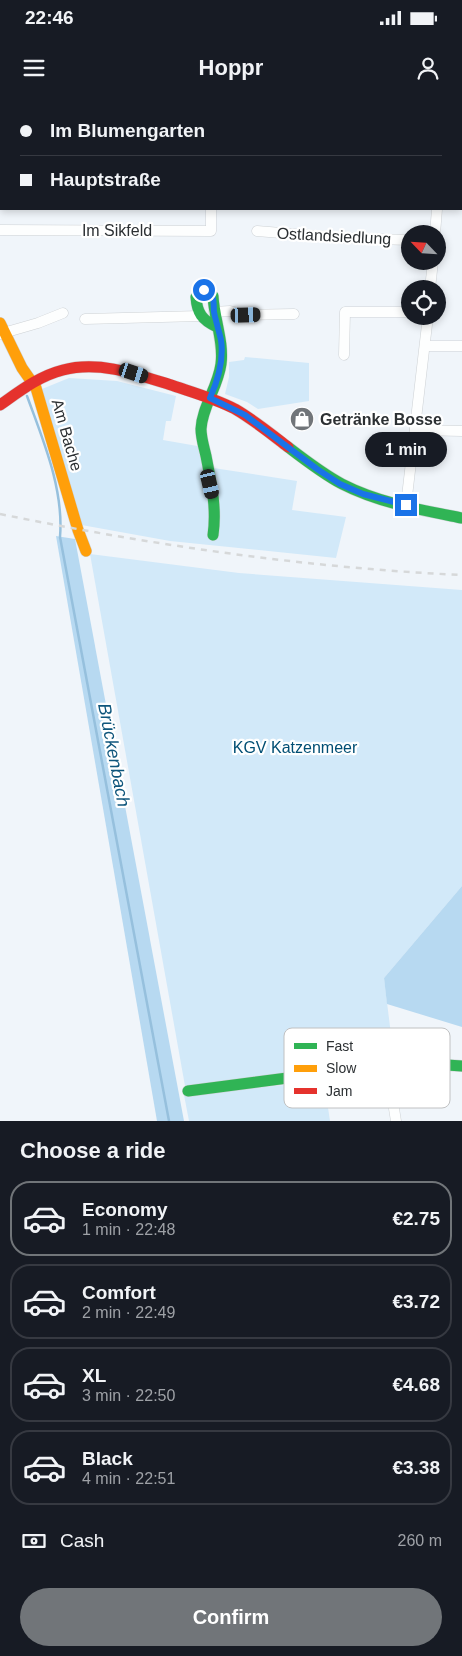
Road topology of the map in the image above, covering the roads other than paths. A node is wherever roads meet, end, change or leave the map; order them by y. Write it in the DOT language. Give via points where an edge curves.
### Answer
graph roads {
  1 [pos="211,210"];
  2 [pos="437,210"];
  3 [pos="436,225"];
  4 [pos="0,230"];
  5 [pos="257,231"];
  6 [pos="401,240"];
  7 [pos="214,312"];
  8 [pos="401,312"];
  9 [pos="63,313"];
  10 [pos="294,314"];
  11 [pos="200,316"];
  12 [pos="85,319"];
  13 [pos="427,325"];
  14 [pos="217,327"];
  15 [pos="2,330"];
  16 [pos="425,346"];
  17 [pos="462,346"];
  18 [pos="344,356"];
  19 [pos="32,382"];
  20 [pos="210,398"];
  21 [pos="0,404"];
  22 [pos="414,430"];
  23 [pos="462,431"];
  24 [pos="406,505"];
  25 [pos="462,518"];
  26 [pos="213,535"];
  27 [pos="86,551"];
  28 [pos="284,1078"];
  29 [pos="188,1091"];
  30 [pos="394,1108"];
  31 [pos="396,1121"];
  1 -- 4 [label="street, Im Sikfeld" via="211,231"];
  2 -- 3 [label="street"];
  5 -- 6 [label="street, Ostlandsiedlung"];
  7 -- 10 [label="street"];
  7 -- 11 [label="street" via="212,294 200,291 196,297"];
  7 -- 14 [label="street"];
  8 -- 18 [label="street" via="345,312"];
  9 -- 15 [label="street, Am Bache" via="38,323"];
  11 -- 12 [label="street"];
  11 -- 14 [label="street"];
  13 -- 16 [label="street"];
  14 -- 20 [label="street" via="221,363"];
  15 -- 19 [label="street, Am Bache"];
  16 -- 17 [label="street"];
  16 -- 22 [label="street"];
  19 -- 20 [label="street" via="62,369 98,366 134,373"];
  19 -- 21 [label="street"];
  19 -- 27 [label="street, Am Bache"];
  20 -- 24 [label="street" via="251,419 340,484 363,494"];
  20 -- 26 [label="street" via="200,431 214,501"];
  22 -- 23 [label="street"];
  22 -- 24 [label="street"];
  24 -- 25 [label="street"];
  28 -- 29 [label="street"];
  30 -- 31 [label="street"];
}
